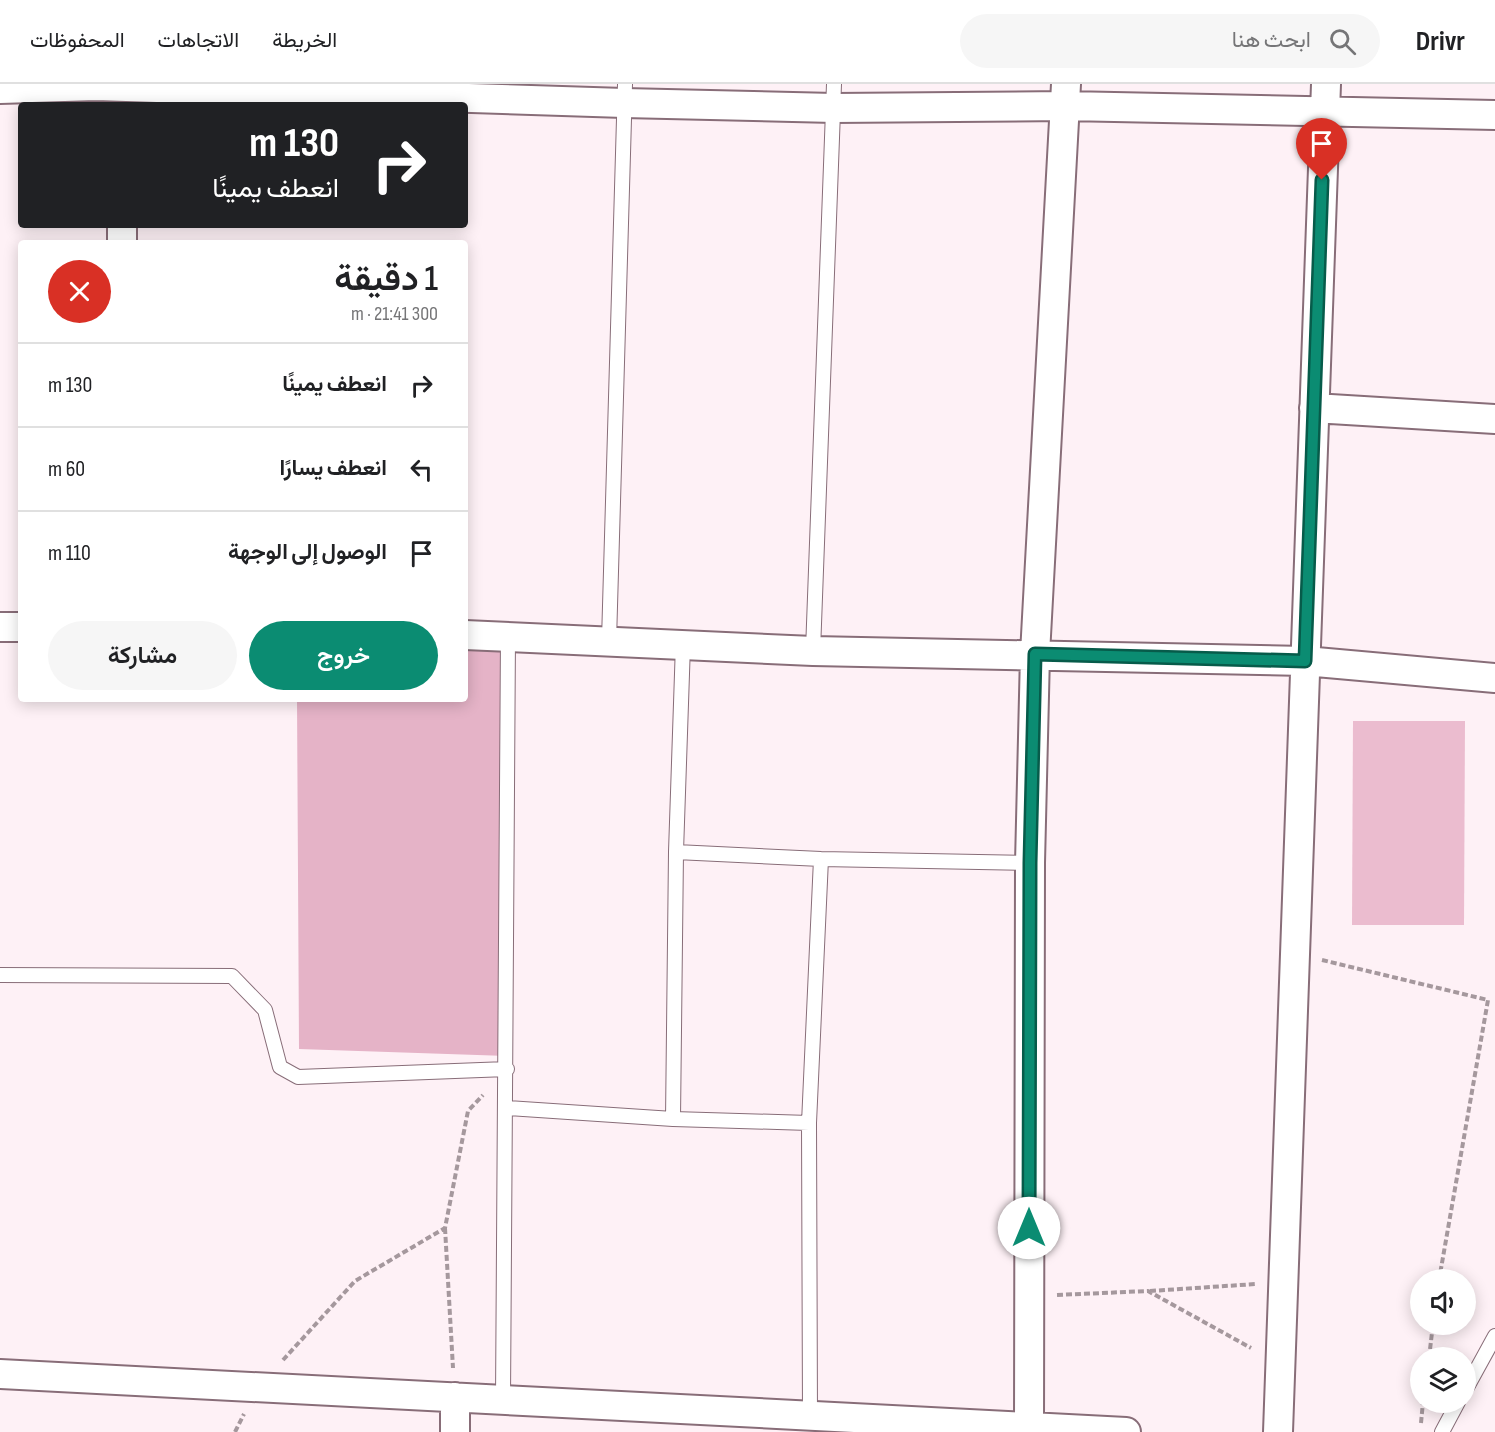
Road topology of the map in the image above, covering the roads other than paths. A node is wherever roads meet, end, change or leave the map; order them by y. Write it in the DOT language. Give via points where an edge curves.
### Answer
graph roads {
  1 [pos="314,88"];
  2 [pos="0,89"];
  3 [pos="98,92"];
  4 [pos="625,94"];
  5 [pos="1066,95"];
  6 [pos="834,96"];
  7 [pos="1325,98"];
  8 [pos="1495,115"];
  9 [pos="1314,408"];
  10 [pos="1495,419"];
  11 [pos="0,627"];
  12 [pos="18,627"];
  13 [pos="468,635"];
  14 [pos="508,636"];
  15 [pos="609,640"];
  16 [pos="684,644"];
  17 [pos="813,651"];
  18 [pos="1035,654"];
  19 [pos="1305,661"];
  20 [pos="1495,678"];
  21 [pos="676,852"];
  22 [pos="821,859"];
  23 [pos="1030,863"];
  24 [pos="0,975"];
  25 [pos="507,1069"];
  26 [pos="507,1108"];
  27 [pos="673,1119"];
  28 [pos="809,1123"];
  29 [pos="1495,1336"];
  30 [pos="1476,1371"];
  31 [pos="0,1374"];
  32 [pos="455,1397"];
  33 [pos="503,1400"];
  34 [pos="1452,1413"];
  35 [pos="810,1416"];
  36 [pos="908,1427"];
  37 [pos="1029,1427"];
  38 [pos="455,1432"];
  39 [pos="1125,1432"];
  40 [pos="1278,1432"];
  41 [pos="1442,1432"];
  1 -- 3 [label="street"];
  1 -- 4 [label="street"];
  2 -- 3 [label="street"];
  4 -- 6 [label="street"];
  4 -- 15 [label="lane"];
  5 -- 6 [label="street"];
  5 -- 7 [label="street"];
  5 -- 18 [label="street"];
  6 -- 17 [label="lane"];
  7 -- 8 [label="street"];
  7 -- 9 [label="street"];
  9 -- 10 [label="street"];
  9 -- 19 [label="street"];
  11 -- 12 [label="street"];
  13 -- 14 [label="street"];
  14 -- 15 [label="street"];
  14 -- 25 [label="lane"];
  15 -- 16 [label="street"];
  16 -- 17 [label="street"];
  16 -- 21 [label="lane"];
  17 -- 18 [label="street"];
  18 -- 19 [label="street"];
  18 -- 23 [label="street"];
  19 -- 20 [label="street"];
  19 -- 40 [label="street"];
  21 -- 22 [label="lane"];
  21 -- 27 [label="lane"];
  22 -- 23 [label="lane"];
  22 -- 28 [label="lane"];
  23 -- 37 [label="street"];
  24 -- 25 [label="lane" via="232,976 265,1010 280,1067 298,1077"];
  25 -- 26 [label="lane"];
  26 -- 27 [label="lane"];
  26 -- 33 [label="lane"];
  27 -- 28 [label="lane"];
  28 -- 35 [label="lane"];
  29 -- 30 [label="lane"];
  31 -- 32 [label="street"];
  32 -- 33 [label="street"];
  32 -- 38 [label="street"];
  33 -- 35 [label="street"];
  34 -- 41 [label="lane"];
  35 -- 36 [label="street"];
  36 -- 37 [label="street"];
  37 -- 39 [label="street"];
}
